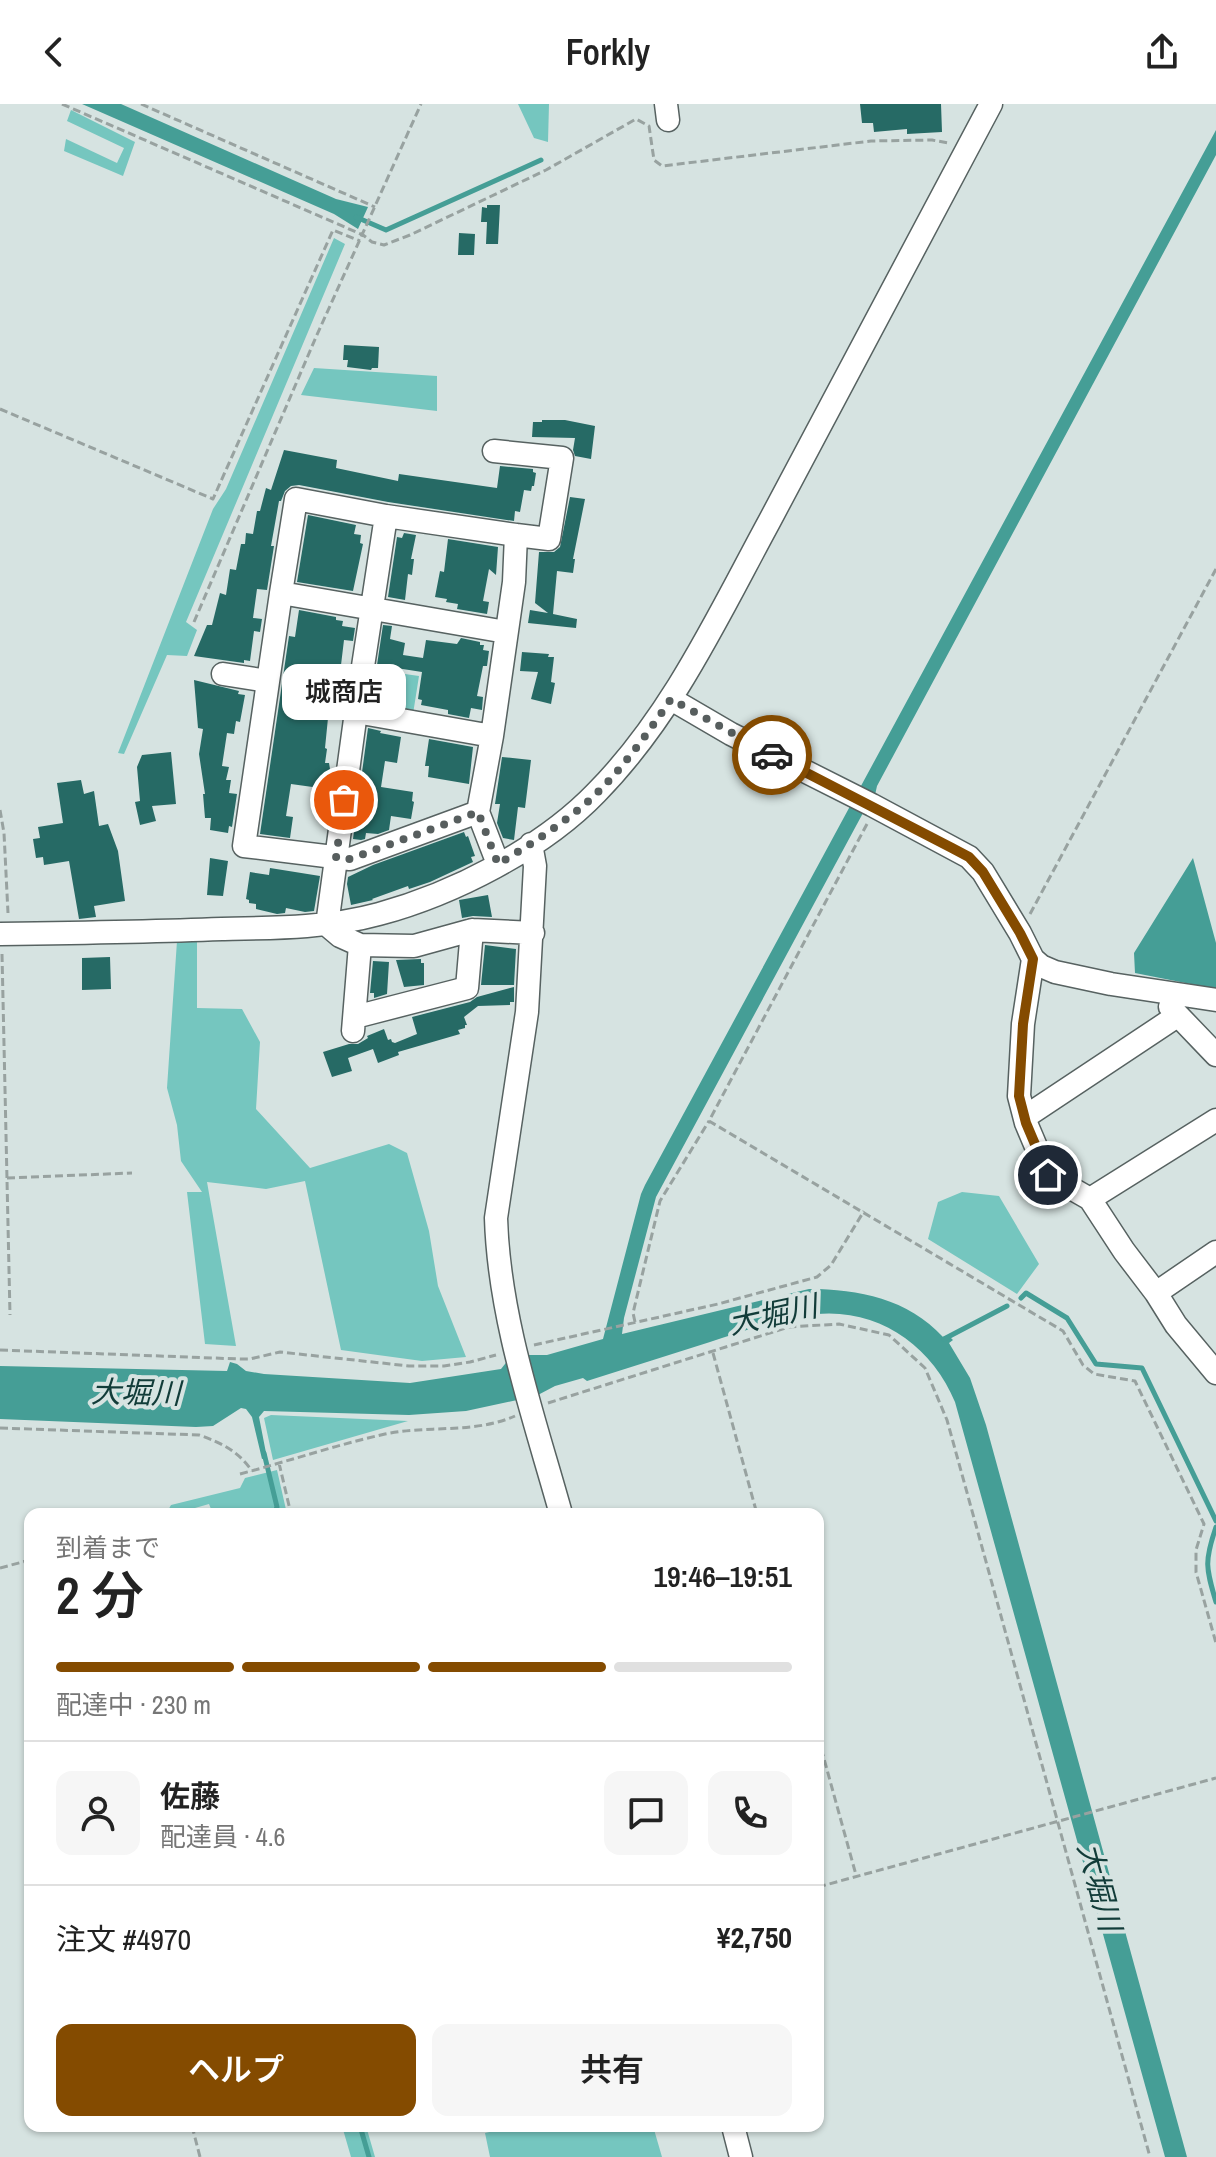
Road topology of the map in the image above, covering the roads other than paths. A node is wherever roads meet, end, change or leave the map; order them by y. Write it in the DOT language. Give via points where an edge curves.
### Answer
graph roads {
  1 [pos="991,104"];
  2 [pos="494,451"];
  3 [pos="386,516"];
  4 [pos="516,535"];
  5 [pos="281,593"];
  6 [pos="372,608"];
  7 [pos="506,632"];
  8 [pos="223,674"];
  9 [pos="268,681"];
  10 [pos="671,699"];
  11 [pos="356,712"];
  12 [pos="492,736"];
  13 [pos="478,812"];
  14 [pos="531,844"];
  15 [pos="336,858"];
  16 [pos="498,864"];
  17 [pos="327,925"];
  18 [pos="472,930"];
  19 [pos="533,933"];
  20 [pos="3,934"];
  21 [pos="360,945"];
  22 [pos="1033,959"];
  23 [pos="1158,991"];
  24 [pos="1216,1000"];
  25 [pos="1177,1016"];
  26 [pos="1216,1055"];
  27 [pos="1025,1117"];
  28 [pos="1216,1120"];
  29 [pos="1090,1199"];
  30 [pos="1216,1252"];
  31 [pos="1156,1293"];
  32 [pos="1216,1373"];
  33 [pos="559,1508"];
  34 [pos="735,2132"];
  35 [pos="741,2157"];
  1 -- 10 [label="street"];
  2 -- 4 [label="street" via="562,458 549,539"];
  3 -- 4 [label="street"];
  3 -- 5 [label="street" via="296,499"];
  3 -- 6 [label="street"];
  4 -- 7 [label="street"];
  5 -- 6 [label="street"];
  5 -- 9 [label="street"];
  6 -- 7 [label="street"];
  6 -- 11 [label="street"];
  7 -- 12 [label="street"];
  8 -- 9 [label="street"];
  9 -- 15 [label="street" via="244,846"];
  10 -- 14 [label="street" via="594,795"];
  10 -- 22 [label="street" via="969,857"];
  11 -- 12 [label="street"];
  11 -- 15 [label="street"];
  12 -- 13 [label="street"];
  13 -- 15 [label="street" via="350,859"];
  13 -- 16 [label="street"];
  14 -- 16 [label="street"];
  14 -- 19 [label="street"];
  15 -- 17 [label="street"];
  16 -- 17 [label="street" via="431,898"];
  17 -- 20 [label="street"];
  17 -- 21 [label="street"];
  18 -- 19 [label="street"];
  18 -- 21 [label="street" via="414,946"];
  18 -- 21 [label="street" via="467,988 354,1024"];
  19 -- 33 [label="street" via="527,1012 496,1218 497,1248 516,1352"];
  22 -- 23 [label="street" via="1055,972"];
  22 -- 27 [label="street" via="1019,1096"];
  23 -- 24 [label="street"];
  23 -- 25 [label="street"];
  25 -- 26 [label="street"];
  25 -- 27 [label="street"];
  27 -- 29 [label="street" via="1048,1175"];
  28 -- 29 [label="street"];
  29 -- 31 [label="street"];
  30 -- 31 [label="street"];
  31 -- 32 [label="street"];
  34 -- 35 [label="street"];
}
